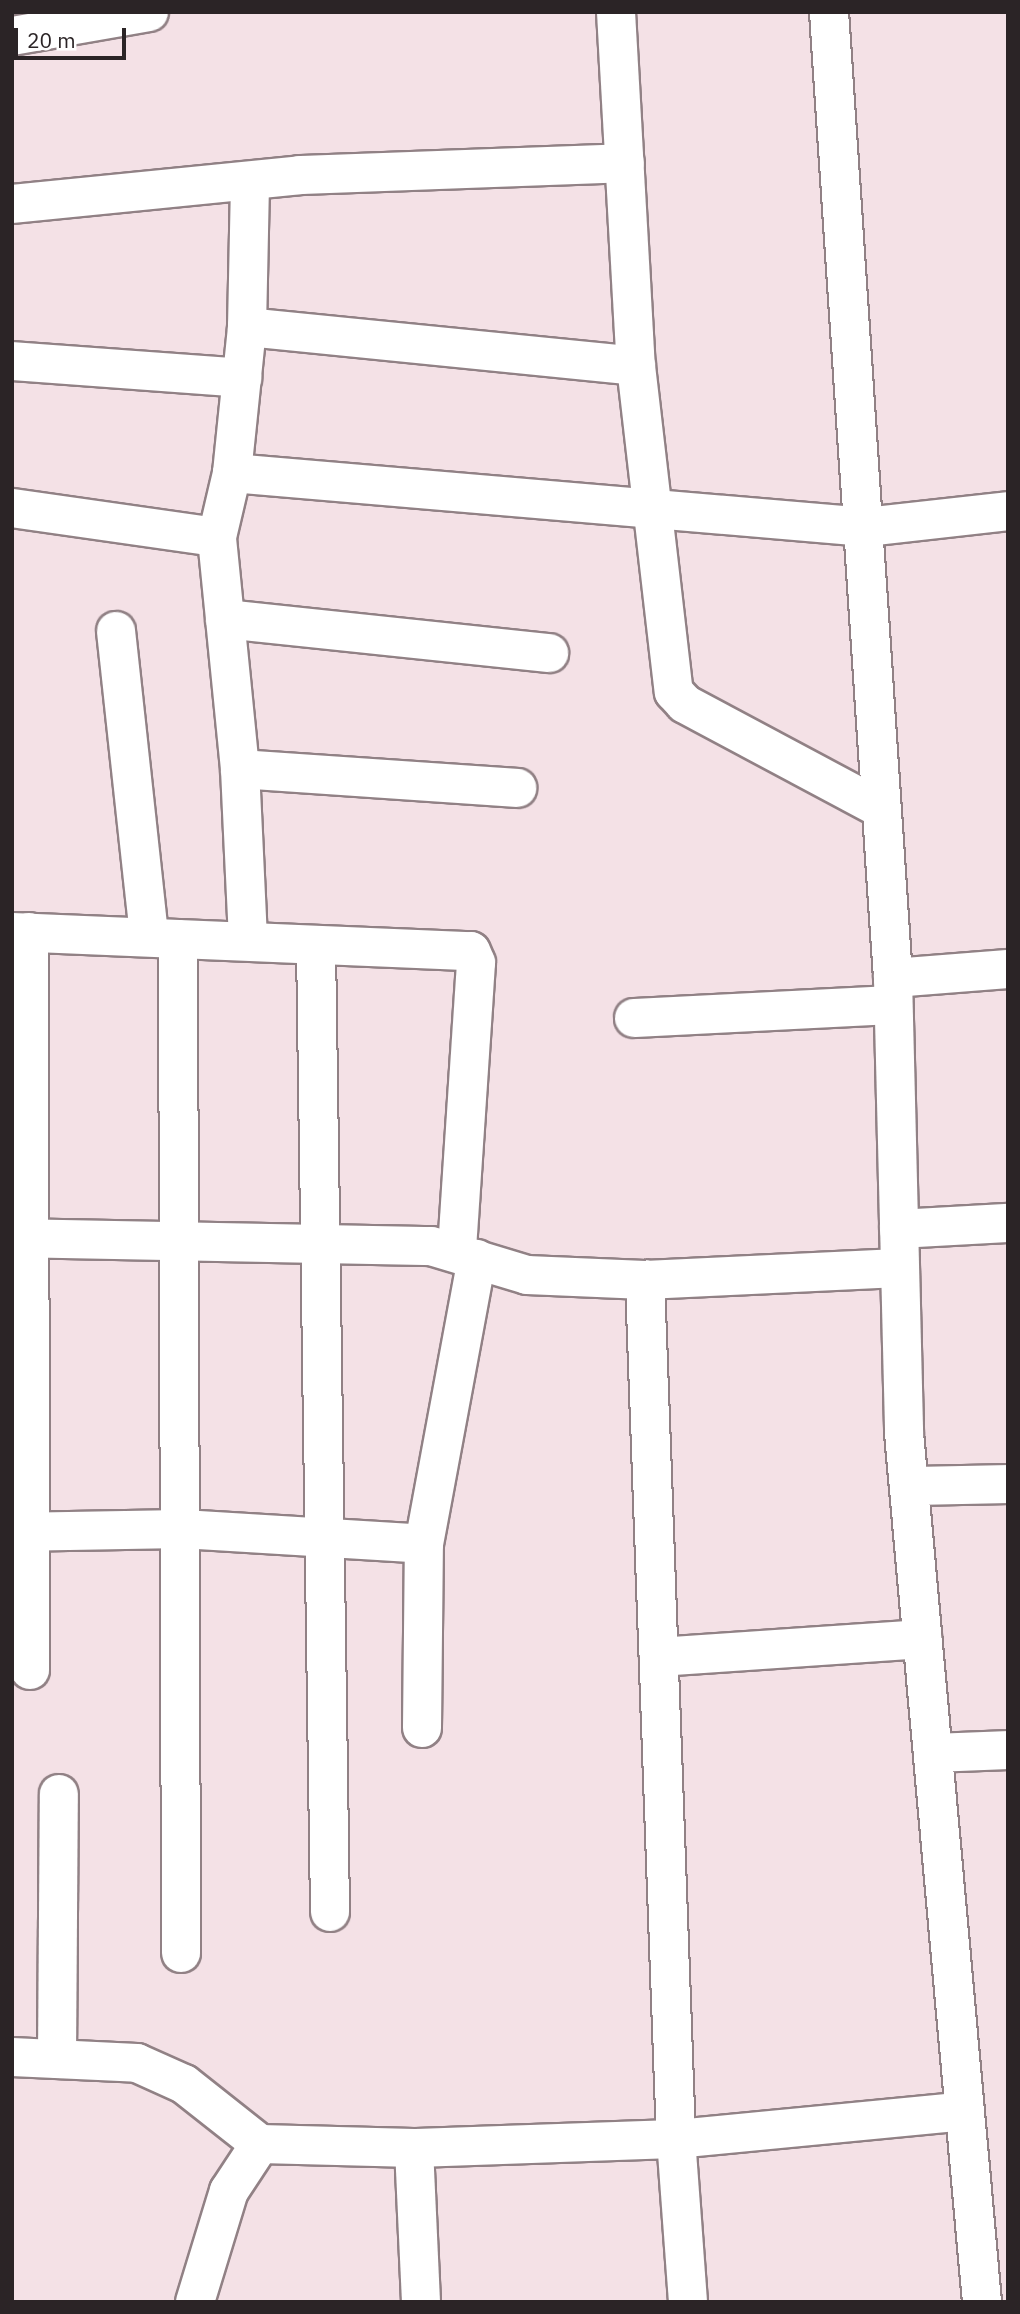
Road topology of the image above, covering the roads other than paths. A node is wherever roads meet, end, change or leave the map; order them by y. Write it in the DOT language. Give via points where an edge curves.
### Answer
graph roads {
  1 [pos="149,12"];
  2 [pos="616,12"];
  3 [pos="829,12"];
  4 [pos="12,36"];
  5 [pos="625,163"];
  6 [pos="250,182"];
  7 [pos="12,204"];
  8 [pos="247,327"];
  9 [pos="12,361"];
  10 [pos="636,366"];
  11 [pos="242,378"];
  12 [pos="232,473"];
  13 [pos="12,508"];
  14 [pos="654,509"];
  15 [pos="1008,511"];
  16 [pos="866,527"];
  17 [pos="217,537"];
  18 [pos="225,619"];
  19 [pos="116,631"];
  20 [pos="549,653"];
  21 [pos="240,769"];
  22 [pos="517,788"];
  23 [pos="880,808"];
  24 [pos="21,932"];
  25 [pos="163,937"];
  26 [pos="248,939"];
  27 [pos="316,945"];
  28 [pos="1008,969"];
  29 [pos="893,991"];
  30 [pos="634,1018"];
  31 [pos="1008,1223"];
  32 [pos="899,1229"];
  33 [pos="22,1238"];
  34 [pos="178,1241"];
  35 [pos="319,1248"];
  36 [pos="467,1254"];
  37 [pos="899,1268"];
  38 [pos="645,1280"];
  39 [pos="1008,1484"];
  40 [pos="909,1486"];
  41 [pos="182,1530"];
  42 [pos="21,1532"];
  43 [pos="320,1538"];
  44 [pos="424,1544"];
  45 [pos="922,1639"];
  46 [pos="659,1657"];
  47 [pos="30,1670"];
  48 [pos="422,1728"];
  49 [pos="1008,1750"];
  50 [pos="933,1753"];
  51 [pos="59,1794"];
  52 [pos="330,1912"];
  53 [pos="181,1953"];
  54 [pos="12,2057"];
  55 [pos="57,2059"];
  56 [pos="965,2111"];
  57 [pos="676,2139"];
  58 [pos="260,2144"];
  59 [pos="414,2148"];
  60 [pos="195,2302"];
  61 [pos="421,2302"];
  62 [pos="688,2302"];
  63 [pos="982,2302"];
  1 -- 4 [label="street"];
  2 -- 5 [label="street"];
  3 -- 16 [label="street"];
  5 -- 6 [label="street"];
  5 -- 10 [label="street"];
  6 -- 7 [label="street"];
  6 -- 8 [label="street"];
  8 -- 10 [label="street"];
  8 -- 11 [label="street"];
  9 -- 11 [label="street"];
  10 -- 14 [label="street"];
  11 -- 12 [label="street"];
  12 -- 14 [label="street"];
  12 -- 17 [label="street"];
  13 -- 17 [label="street"];
  14 -- 16 [label="street"];
  14 -- 23 [label="street" via="674,691 685,704"];
  15 -- 16 [label="street"];
  16 -- 23 [label="street"];
  17 -- 18 [label="street"];
  18 -- 20 [label="street"];
  18 -- 21 [label="street"];
  19 -- 25 [label="street"];
  21 -- 22 [label="street"];
  21 -- 26 [label="street"];
  23 -- 29 [label="street"];
  24 -- 25 [label="street"];
  24 -- 33 [label="street"];
  25 -- 26 [label="street"];
  25 -- 34 [label="street"];
  26 -- 27 [label="street"];
  27 -- 35 [label="street"];
  27 -- 36 [label="street" via="471,951 476,963"];
  28 -- 29 [label="street"];
  29 -- 30 [label="street"];
  29 -- 32 [label="street"];
  31 -- 32 [label="street"];
  32 -- 37 [label="street"];
  33 -- 34 [label="street"];
  33 -- 42 [label="street"];
  34 -- 35 [label="street"];
  34 -- 41 [label="street"];
  35 -- 36 [label="street"];
  35 -- 43 [label="street"];
  36 -- 38 [label="street" via="527,1275"];
  36 -- 44 [label="street"];
  37 -- 38 [label="street"];
  37 -- 40 [label="street"];
  38 -- 46 [label="street"];
  39 -- 40 [label="street"];
  40 -- 45 [label="street"];
  41 -- 42 [label="street"];
  41 -- 43 [label="street"];
  41 -- 53 [label="street"];
  42 -- 47 [label="street"];
  43 -- 44 [label="street"];
  43 -- 52 [label="street"];
  44 -- 48 [label="street"];
  45 -- 46 [label="street"];
  45 -- 50 [label="street"];
  46 -- 57 [label="street"];
  49 -- 50 [label="street"];
  50 -- 56 [label="street"];
  51 -- 55 [label="street"];
  54 -- 55 [label="street"];
  55 -- 58 [label="street" via="137,2063 184,2084"];
  56 -- 57 [label="street"];
  56 -- 63 [label="street"];
  57 -- 59 [label="street"];
  57 -- 62 [label="street"];
  58 -- 59 [label="street"];
  58 -- 60 [label="street" via="229,2191"];
  59 -- 61 [label="street"];
}
